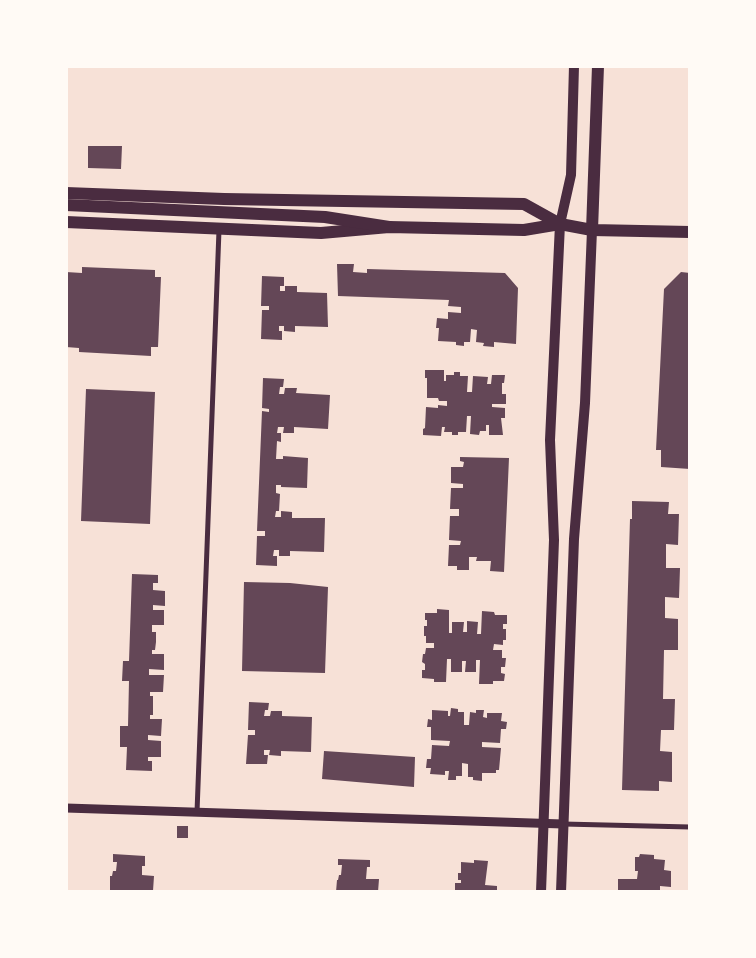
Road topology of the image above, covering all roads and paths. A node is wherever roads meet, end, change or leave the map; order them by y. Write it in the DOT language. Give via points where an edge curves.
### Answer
graph roads {
  1 [pos="574,66"];
  2 [pos="598,66"];
  3 [pos="66,193"];
  4 [pos="66,205"];
  5 [pos="66,222"];
  6 [pos="560,224"];
  7 [pos="389,226"];
  8 [pos="219,229"];
  9 [pos="592,230"];
  10 [pos="690,232"];
  11 [pos="66,808"];
  12 [pos="197,812"];
  13 [pos="544,822"];
  14 [pos="564,824"];
  15 [pos="690,827"];
  16 [pos="541,892"];
  17 [pos="561,892"];
  1 -- 6 [label="main road" via="571,175"];
  2 -- 9 [label="main road"];
  3 -- 6 [label="main road" via="524,204"];
  4 -- 7 [label="main road" via="325,217"];
  5 -- 8 [label="main road"];
  6 -- 7 [label="main road" via="524,230"];
  6 -- 9 [label="main road"];
  6 -- 13 [label="main road" via="550,440 554,540"];
  7 -- 8 [label="main road" via="320,234"];
  8 -- 12 [label="street"];
  9 -- 10 [label="main road"];
  9 -- 14 [label="main road" via="585,403 574,539"];
  11 -- 12 [label="street"];
  12 -- 13 [label="street"];
  13 -- 14 [label="street"];
  13 -- 16 [label="main road"];
  14 -- 15 [label="street"];
  14 -- 17 [label="main road"];
}
